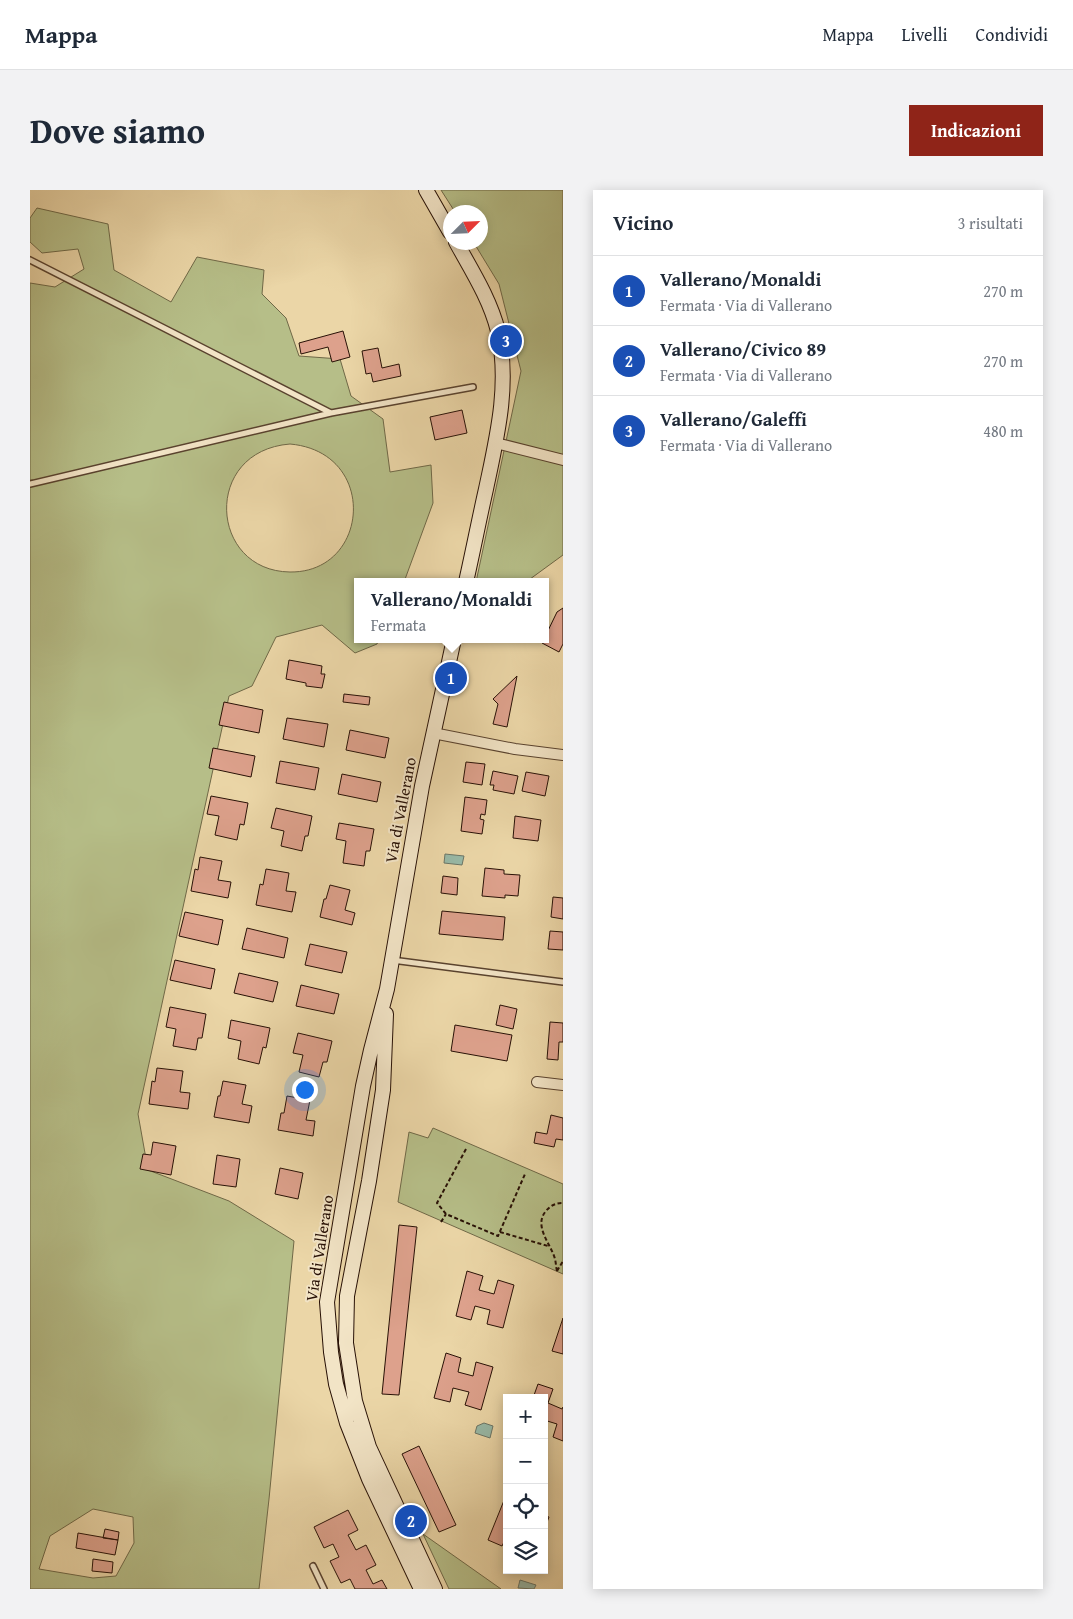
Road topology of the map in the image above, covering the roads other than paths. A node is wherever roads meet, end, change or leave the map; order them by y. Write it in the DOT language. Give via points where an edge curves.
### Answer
graph roads {
  1 [pos="426,190"];
  2 [pos="443,220"];
  3 [pos="460,250"];
  4 [pos="30,260"];
  5 [pos="473,387"];
  6 [pos="331,413"];
  7 [pos="496,442"];
  8 [pos="563,460"];
  9 [pos="30,484"];
  10 [pos="467,578"];
  11 [pos="453,643"];
  12 [pos="433,733"];
  13 [pos="563,755"];
  14 [pos="392,960"];
  15 [pos="563,982"];
  16 [pos="387,989"];
  17 [pos="537,1082"];
  18 [pos="563,1085"];
  19 [pos="313,1566"];
  20 [pos="324,1589"];
  21 [pos="421,1589"];
  22 [pos="435,1589"];
  1 -- 2 [label="street"];
  3 -- 7 [label="street" via="486,296 498,332 503,380"];
  4 -- 6 [label="lane"];
  5 -- 6 [label="lane"];
  6 -- 9 [label="lane"];
  7 -- 8 [label="street"];
  7 -- 10 [label="street"];
  11 -- 12 [label="street, Via di Vallerano"];
  12 -- 13 [label="street"];
  12 -- 14 [label="street, Via di Vallerano"];
  14 -- 15 [label="lane"];
  14 -- 16 [label="street, Via di Vallerano"];
  16 -- 21 [label="street, Via di Vallerano" via="363,1086 330,1280 328,1319 336,1384 350,1433 368,1479"];
  16 -- 22 [label="street, Via di Vallerano" via="383,1090 348,1288 346,1343 351,1382 365,1436"];
  17 -- 18 [label="street"];
  19 -- 20 [label="lane"];
}
